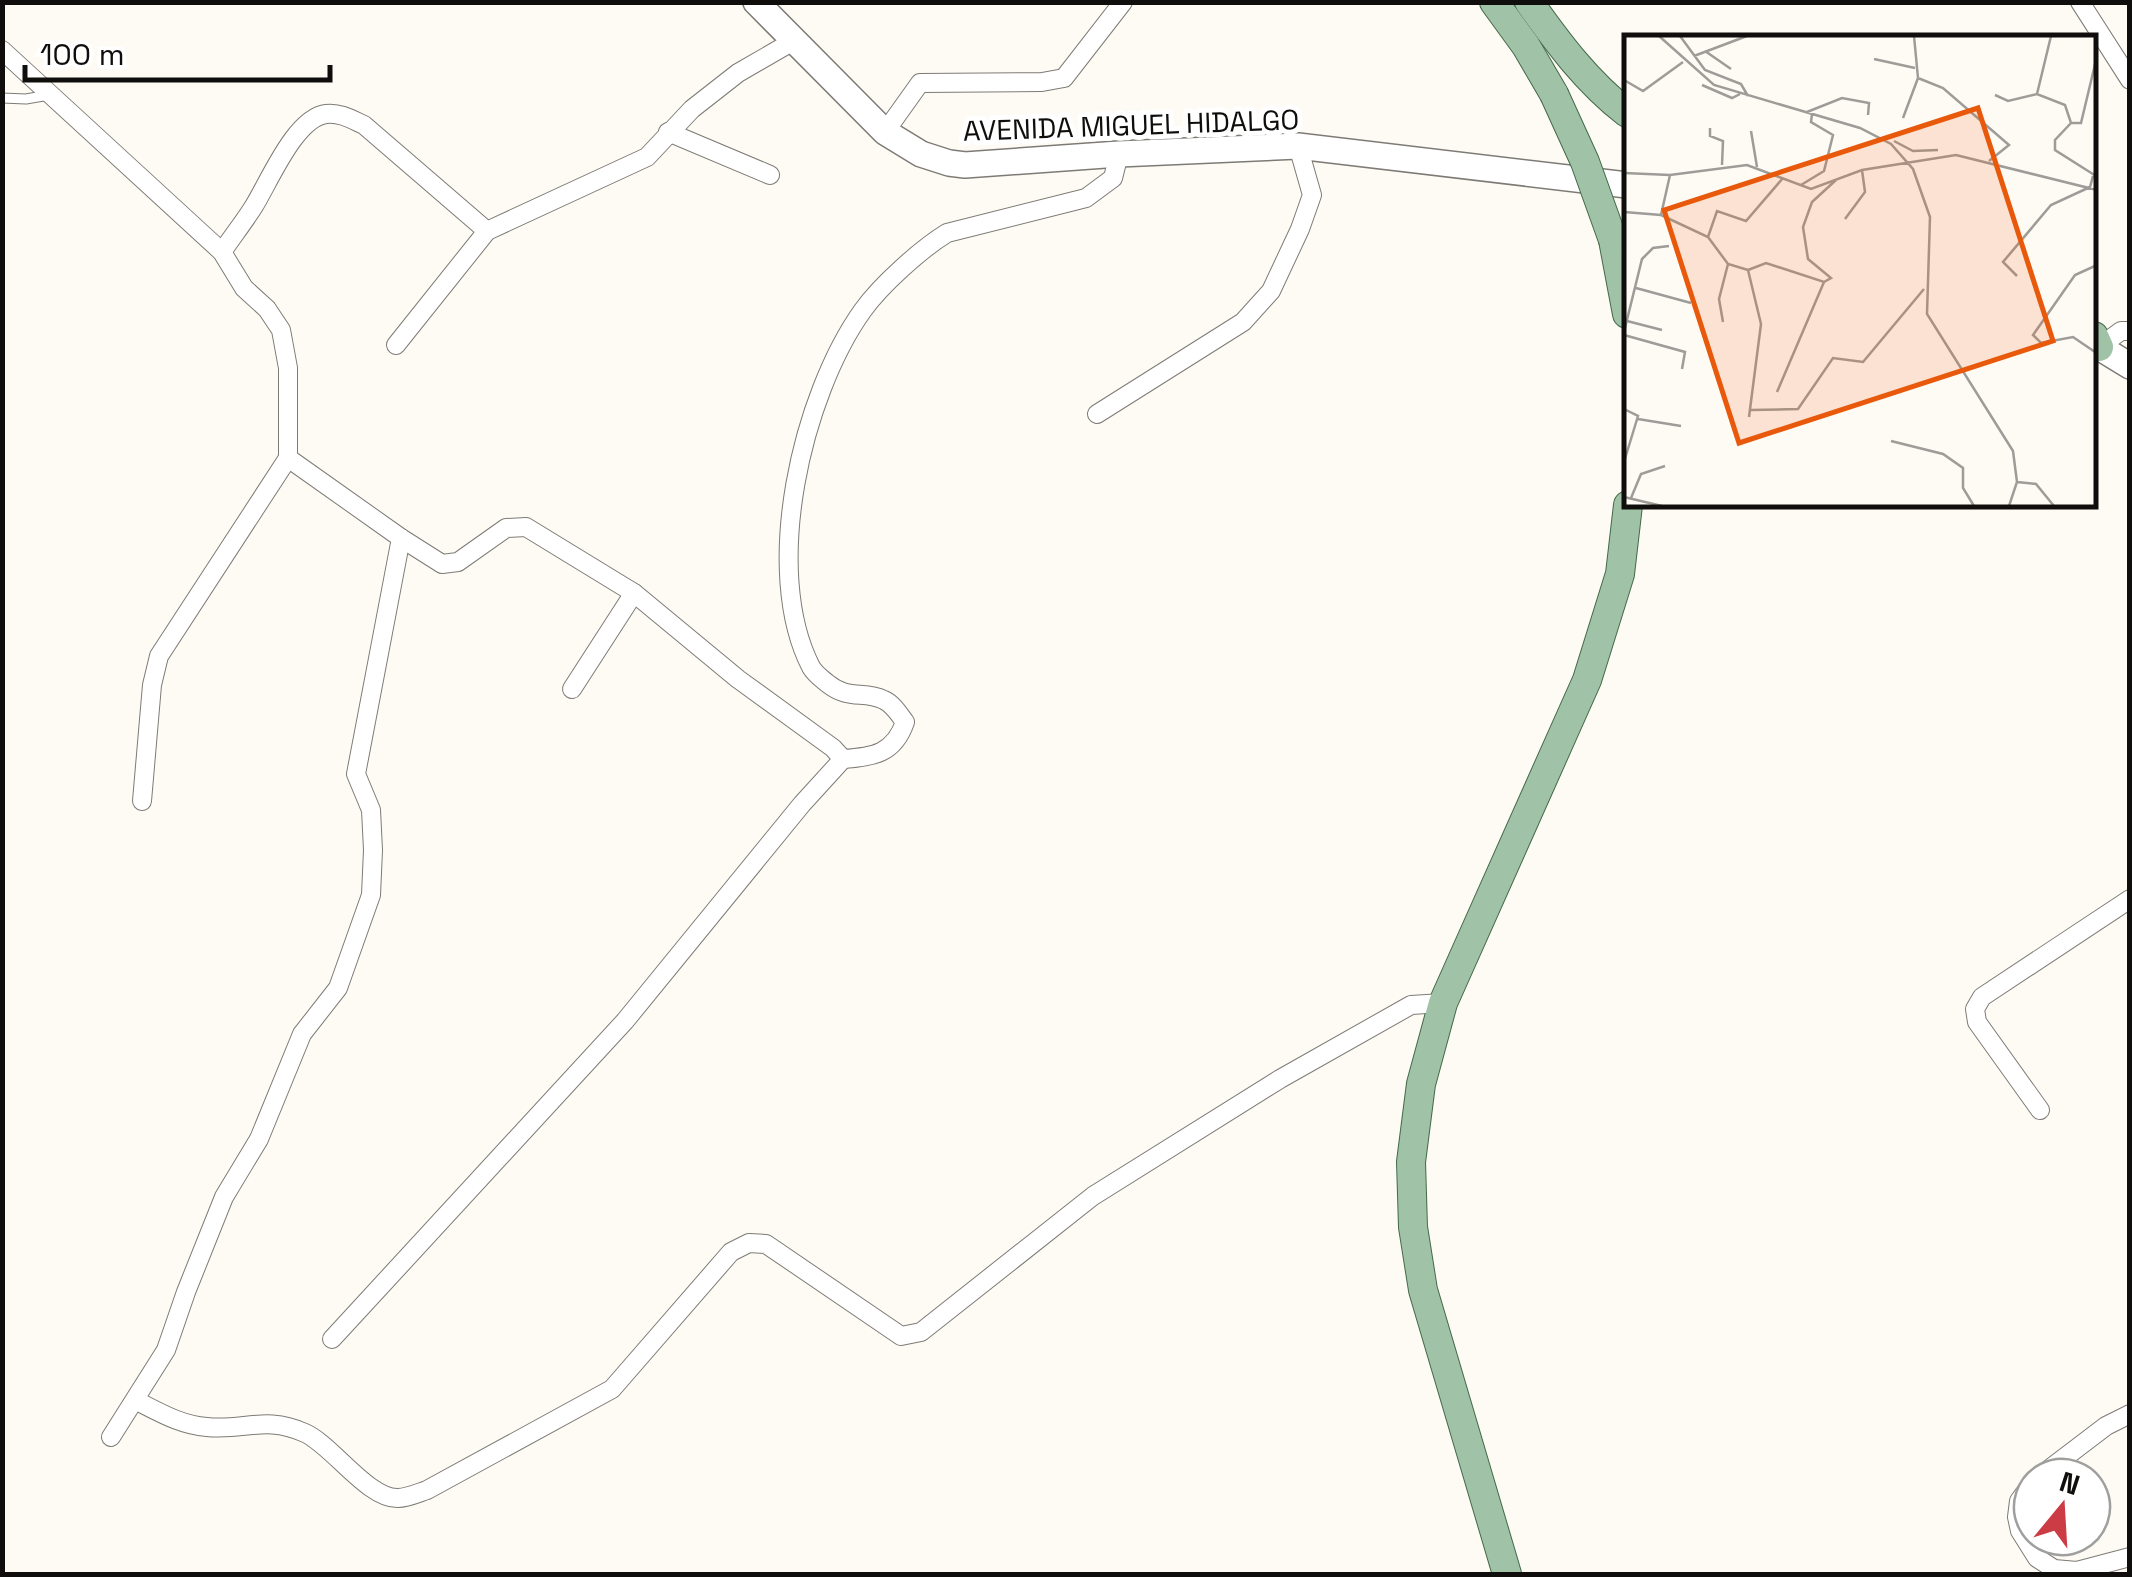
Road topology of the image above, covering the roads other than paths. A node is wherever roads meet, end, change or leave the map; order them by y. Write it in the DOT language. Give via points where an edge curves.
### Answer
graph roads {
  1 [pos="756,2"];
  2 [pos="1123,2"];
  3 [pos="1494,2"];
  4 [pos="1529,2"];
  5 [pos="2080,2"];
  6 [pos="795,40"];
  7 [pos="2,50"];
  8 [pos="2130,80"];
  9 [pos="49,94"];
  10 [pos="2,98"];
  11 [pos="1624,110"];
  12 [pos="668,132"];
  13 [pos="885,132"];
  14 [pos="1298,146"];
  15 [pos="1120,154"];
  16 [pos="770,174"];
  17 [pos="1624,185"];
  18 [pos="487,231"];
  19 [pos="222,252"];
  20 [pos="1624,298"];
  21 [pos="2130,331"];
  22 [pos="2097,342"];
  23 [pos="2097,343"];
  24 [pos="396,345"];
  25 [pos="2130,366"];
  26 [pos="1097,414"];
  27 [pos="288,458"];
  28 [pos="1628,508"];
  29 [pos="400,538"];
  30 [pos="634,593"];
  31 [pos="572,689"];
  32 [pos="843,759"];
  33 [pos="142,801"];
  34 [pos="2130,898"];
  35 [pos="1443,1003"];
  36 [pos="2040,1110"];
  37 [pos="332,1339"];
  38 [pos="136,1400"];
  39 [pos="2130,1414"];
  40 [pos="111,1437"];
  41 [pos="2065,1457"];
  42 [pos="2036,1557"];
  43 [pos="2130,1557"];
  44 [pos="1506,1574"];
  1 -- 6 [label="main road, AVENIDA MIGUEL HIDALGO"];
  2 -- 13 [label="street" via="1064,78 920,83"];
  3 -- 20 [label="main road, bridge" via="1554,94 1585,162 1613,240"];
  4 -- 11 [label="main road" via="1561,48"];
  5 -- 8 [label="street"];
  6 -- 12 [label="street" via="738,74"];
  6 -- 13 [label="main road, AVENIDA MIGUEL HIDALGO"];
  7 -- 9 [label="street"];
  9 -- 10 [label="lane"];
  9 -- 19 [label="street"];
  12 -- 16 [label="street"];
  12 -- 18 [label="street" via="647,158"];
  13 -- 15 [label="main road, AVENIDA MIGUEL HIDALGO" via="921,154 965,165"];
  14 -- 15 [label="main road, AVENIDA MIGUEL HIDALGO"];
  14 -- 17 [label="main road, AVENIDA MIGUEL HIDALGO"];
  14 -- 26 [label="street" via="1312,195 1271,291 1242,322"];
  15 -- 32 [label="street" via="1113,178 1086,198 947,233 929,244 864,308 836,354 808,428 792,500 790,584 798,633 816,675 843,694 888,700 905,722 891,747"];
  18 -- 19 [label="street" via="364,126 328,113 289,146"];
  18 -- 24 [label="street"];
  19 -- 27 [label="street" via="281,330"];
  21 -- 22 [label="street"];
  23 -- 25 [label="main road"];
  27 -- 29 [label="street"];
  27 -- 33 [label="street" via="159,656"];
  28 -- 35 [label="main road" via="1620,574 1587,680"];
  29 -- 30 [label="street" via="442,564 458,562 506,528 526,527"];
  29 -- 38 [label="street" via="356,774 371,810 371,895 338,988 302,1034 259,1138 224,1197 166,1350"];
  30 -- 31 [label="street"];
  30 -- 32 [label="street"];
  32 -- 37 [label="street" via="625,1021"];
  34 -- 36 [label="street" via="1975,1009 1977,1022"];
  35 -- 38 [label="street" via="1411,1005 1093,1196 921,1332 901,1336 766,1244 730,1252 612,1389 428,1490 395,1498 371,1488 310,1435 284,1424 186,1425"];
  35 -- 44 [label="main road" via="1411,1162 1413,1227 1422,1290"];
  38 -- 40 [label="street"];
  39 -- 41 [label="street"];
  42 -- 43 [label="street" via="2054,1569 2077,1571"];
}
